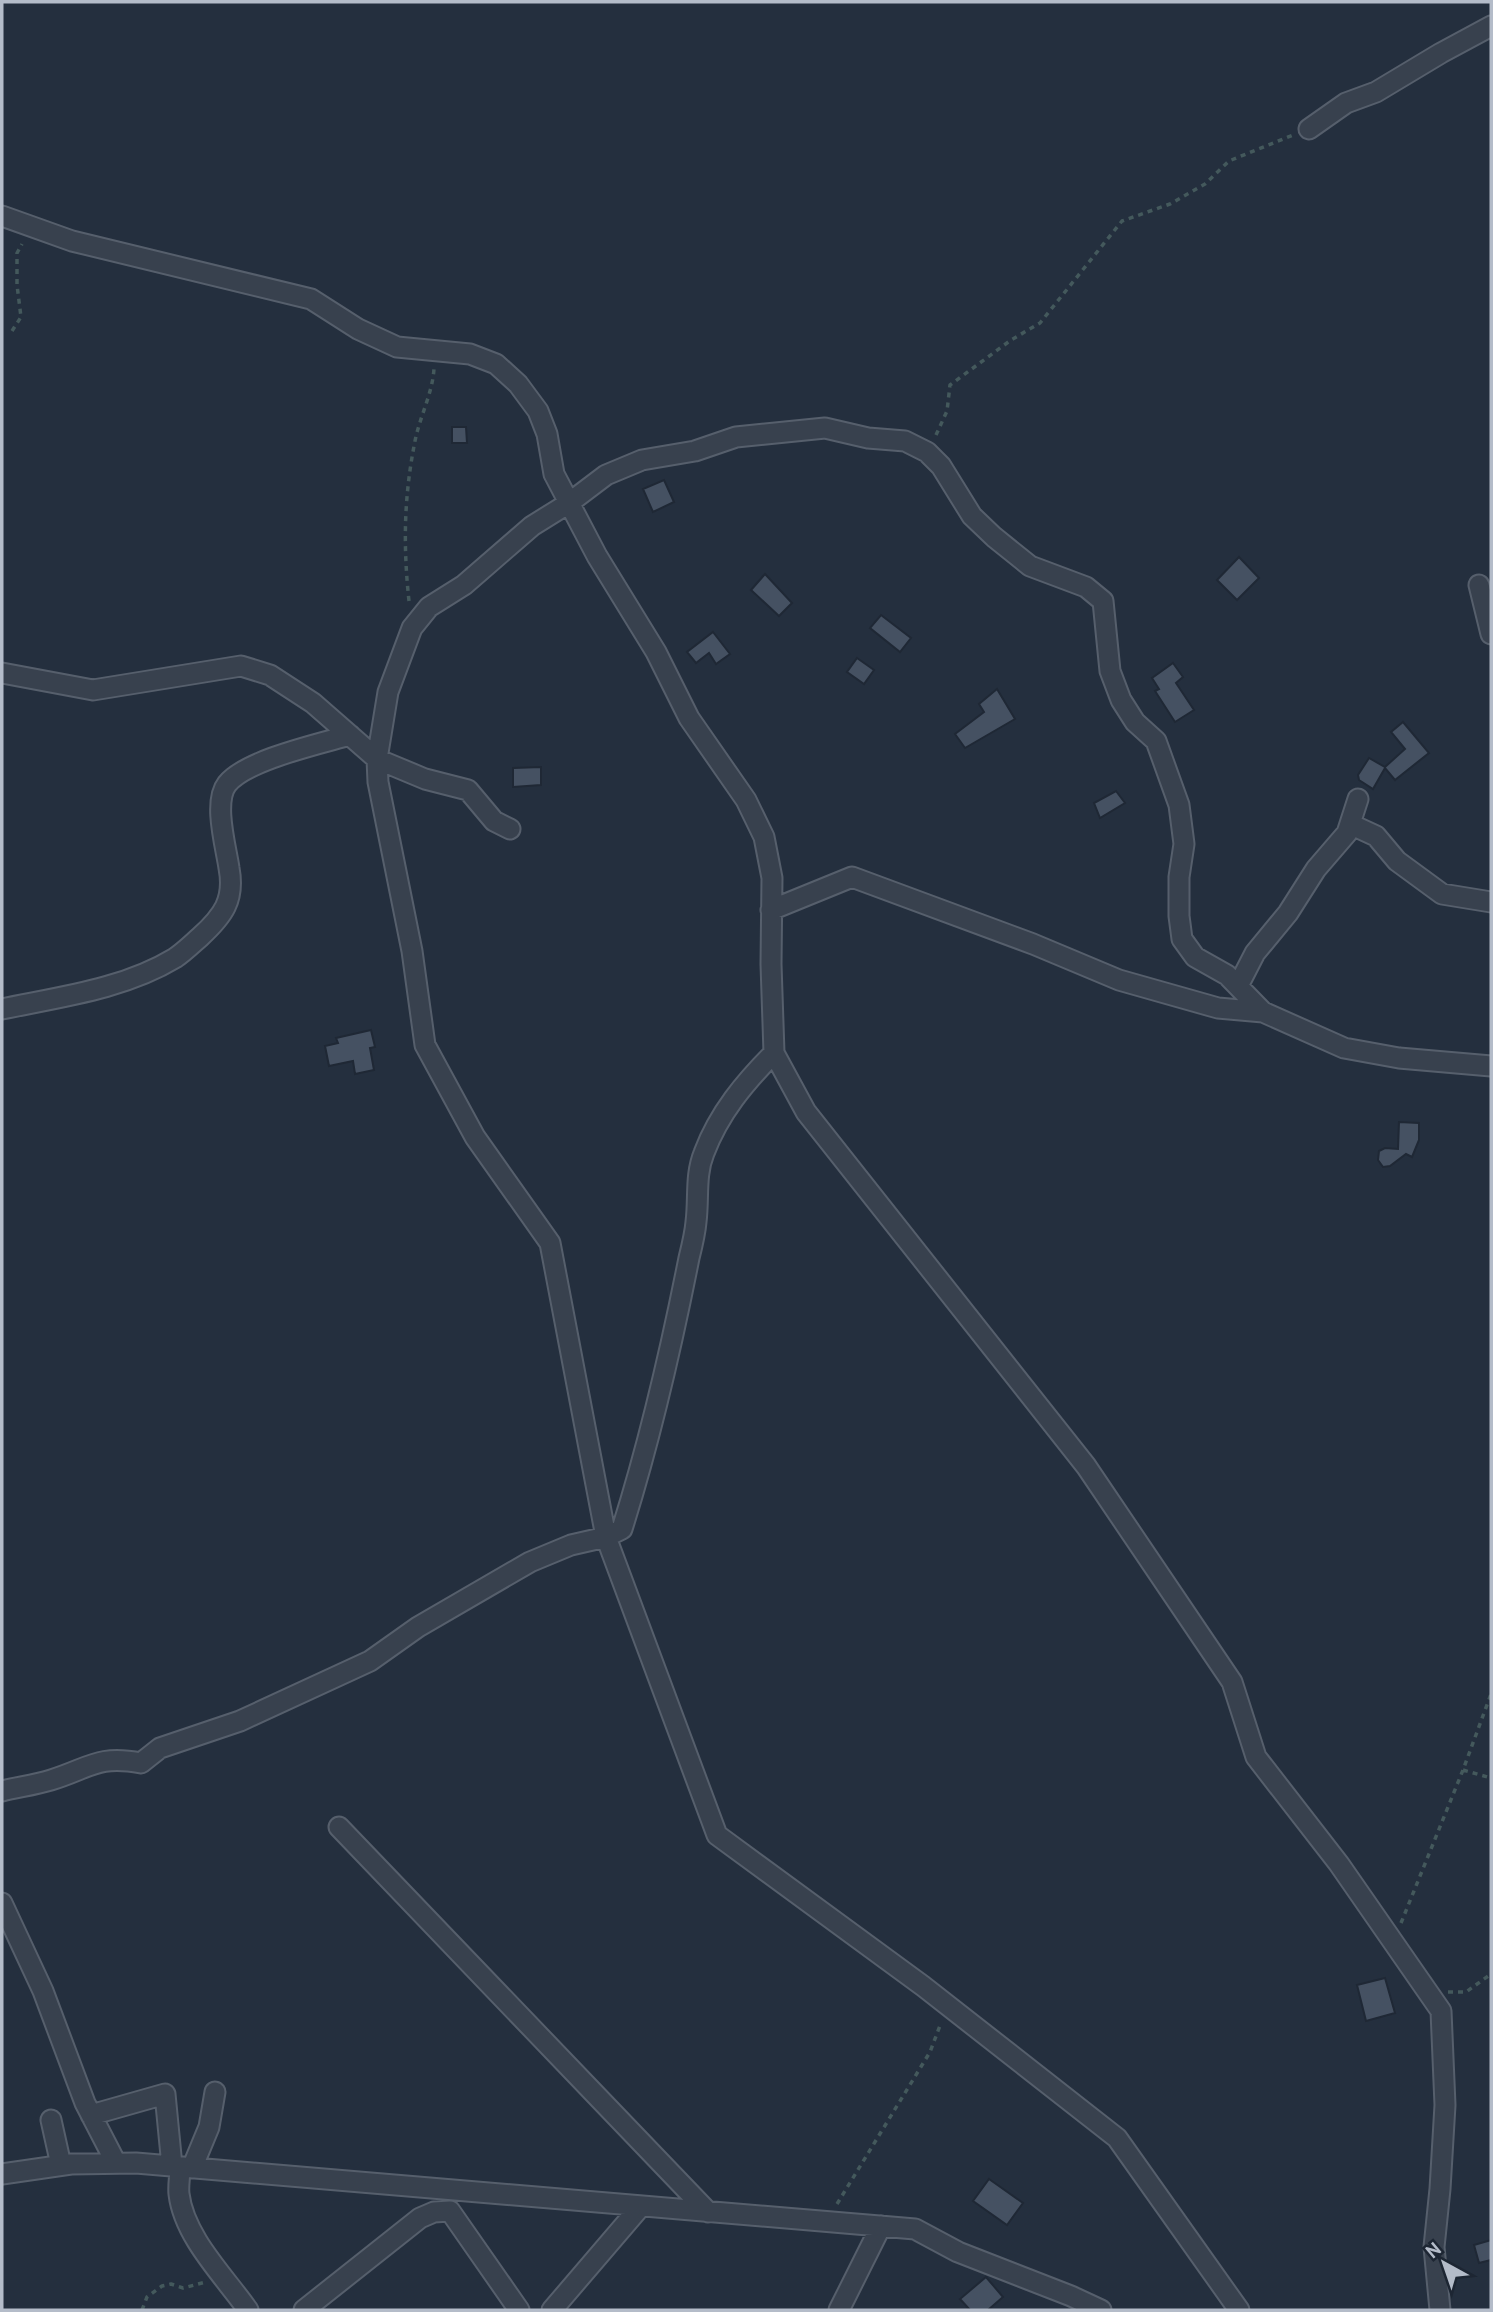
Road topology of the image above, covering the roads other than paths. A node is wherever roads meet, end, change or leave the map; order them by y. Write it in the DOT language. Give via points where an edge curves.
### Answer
graph roads {
  1 [pos="1491,26"];
  2 [pos="1309,129"];
  3 [pos="2,216"];
  4 [pos="569,503"];
  5 [pos="1479,584"];
  6 [pos="1491,634"];
  7 [pos="2,673"];
  8 [pos="350,735"];
  9 [pos="377,759"];
  10 [pos="1358,799"];
  11 [pos="1350,824"];
  12 [pos="510,829"];
  13 [pos="1491,902"];
  14 [pos="771,910"];
  15 [pos="1238,986"];
  16 [pos="2,1009"];
  17 [pos="1263,1012"];
  18 [pos="774,1053"];
  19 [pos="1491,1066"];
  20 [pos="606,1537"];
  21 [pos="2,1791"];
  22 [pos="338,1827"];
  23 [pos="2,1903"];
  24 [pos="215,2092"];
  25 [pos="91,2115"];
  26 [pos="51,2120"];
  27 [pos="116,2163"];
  28 [pos="61,2165"];
  29 [pos="181,2167"];
  30 [pos="2,2174"];
  31 [pos="640,2206"];
  32 [pos="708,2212"];
  33 [pos="881,2226"];
  34 [pos="248,2310"];
  35 [pos="304,2310"];
  36 [pos="519,2310"];
  37 [pos="552,2310"];
  38 [pos="839,2310"];
  39 [pos="1101,2310"];
  40 [pos="1238,2310"];
  41 [pos="1440,2310"];
  1 -- 2 [label="street" via="1376,92 1346,103"];
  3 -- 4 [label="street" via="72,241 311,299 397,347 470,354 496,364 538,411 554,474"];
  4 -- 9 [label="street" via="531,526 464,585 429,607 412,628 388,692"];
  4 -- 14 [label="street" via="689,718 746,800 764,837 772,878"];
  4 -- 15 [label="street" via="606,475 642,460 695,451 736,436 825,428 905,441 927,452 972,516 994,537 1030,566 1086,587 1103,601 1110,671 1135,722 1156,741 1179,805 1184,844 1179,877 1182,939 1195,957"];
  5 -- 6 [label="street"];
  7 -- 8 [label="street" via="93,690 241,666 270,676 313,703"];
  8 -- 9 [label="street"];
  8 -- 16 [label="street" via="252,766 226,784 220,800 232,885 229,902 214,924 178,956 140,976"];
  9 -- 12 [label="street" via="468,790 494,821"];
  9 -- 20 [label="street" via="425,1045 475,1136 550,1242"];
  10 -- 11 [label="street"];
  11 -- 13 [label="street" via="1376,836 1397,861 1442,894"];
  11 -- 15 [label="street" via="1255,953"];
  14 -- 17 [label="street" via="852,877 1119,980 1217,1008"];
  14 -- 18 [label="street"];
  15 -- 17 [label="street"];
  17 -- 19 [label="street" via="1344,1048"];
  18 -- 20 [label="street" via="742,1086 703,1154 678,1316 638,1476 622,1528"];
  18 -- 41 [label="street" via="806,1112 1086,1466 1232,1682 1256,1757 1339,1864 1441,2011 1445,2105 1434,2247"];
  20 -- 21 [label="street" via="530,1562 370,1661 240,1721 160,1748 141,1763 97,1761"];
  20 -- 40 [label="street" via="718,1835 947,2004 1117,2138"];
  22 -- 32 [label="street"];
  23 -- 25 [label="street" via="43,1991"];
  24 -- 29 [label="street" via="209,2127"];
  25 -- 27 [label="street"];
  25 -- 29 [label="street" via="165,2094"];
  26 -- 28 [label="street"];
  27 -- 28 [label="street"];
  27 -- 29 [label="street"];
  28 -- 30 [label="street"];
  29 -- 31 [label="street"];
  29 -- 34 [label="street" via="179,2195 187,2220"];
  31 -- 32 [label="street"];
  31 -- 37 [label="street"];
  32 -- 33 [label="street"];
  33 -- 38 [label="street"];
  33 -- 39 [label="street" via="915,2229 958,2252"];
  35 -- 36 [label="street" via="420,2218 450,2211"];
}
